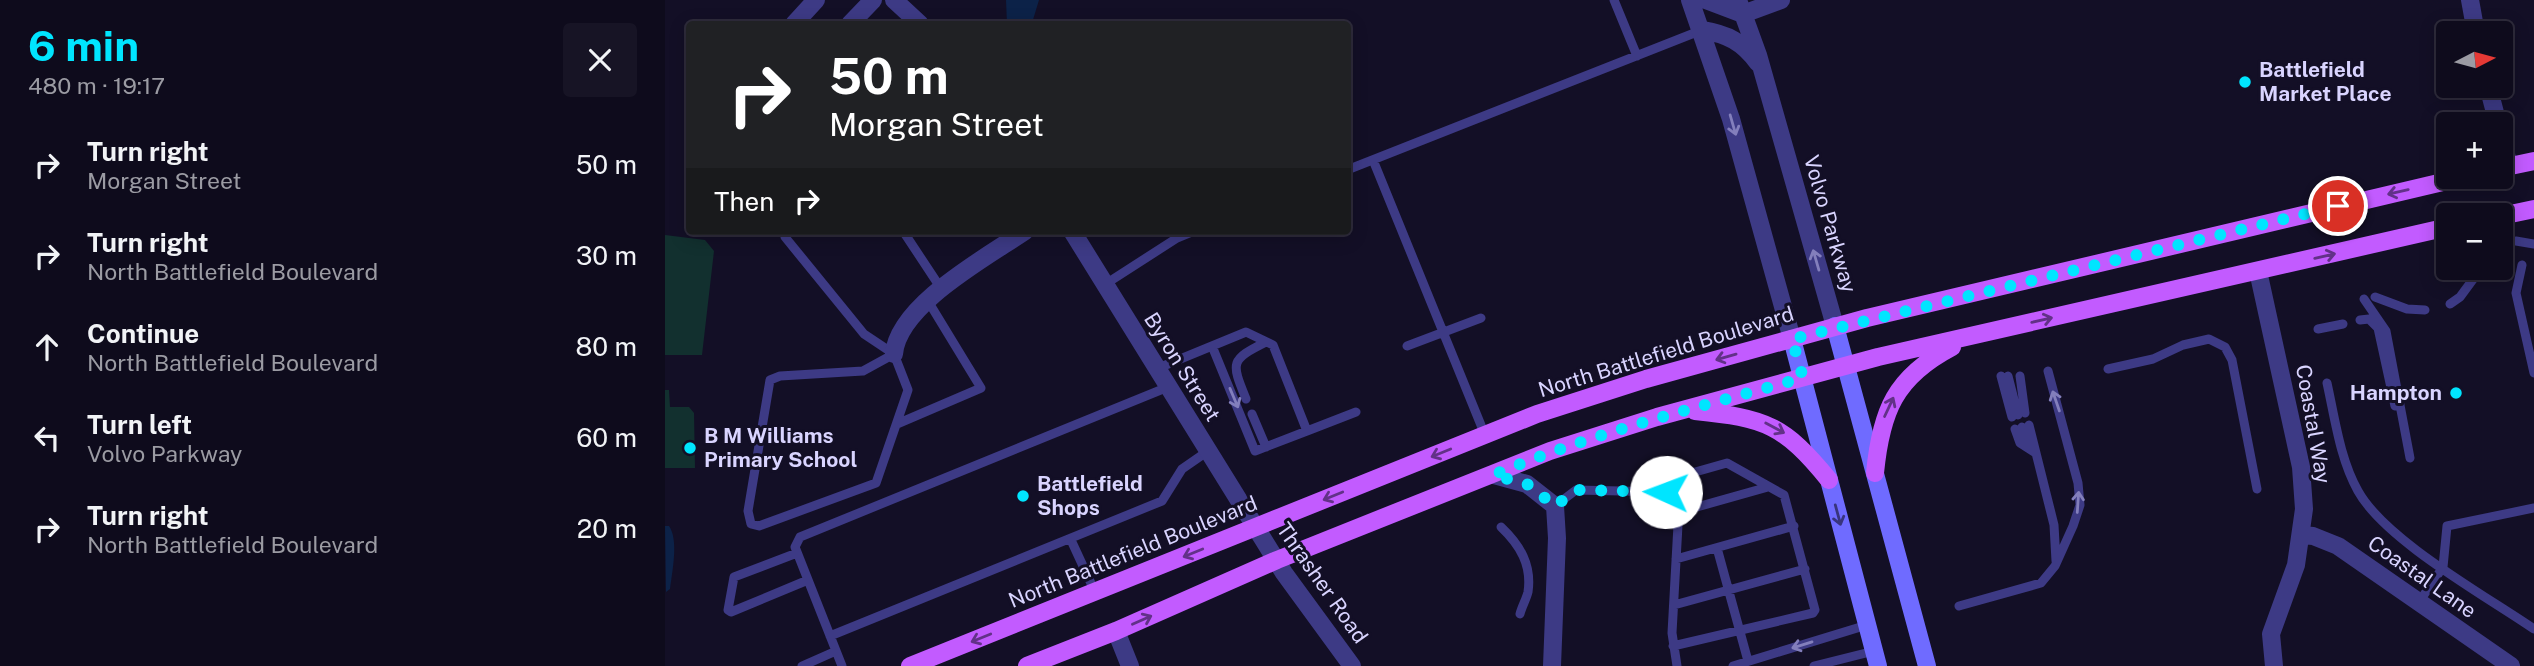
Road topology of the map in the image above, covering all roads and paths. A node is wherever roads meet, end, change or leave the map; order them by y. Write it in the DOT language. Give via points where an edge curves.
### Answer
graph roads {
  1 [pos="816,0"];
  2 [pos="873,0"];
  3 [pos="894,0"];
  4 [pos="1614,0"];
  5 [pos="1690,0"];
  6 [pos="1706,0"];
  7 [pos="1781,0"];
  8 [pos="2470,0"];
  9 [pos="1740,7"];
  10 [pos="797,21"];
  11 [pos="853,21"];
  12 [pos="917,21"];
  13 [pos="2474,21"];
  14 [pos="1702,30"];
  15 [pos="1637,56"];
  16 [pos="1763,69"];
  17 [pos="1373,160"];
  18 [pos="2534,161"];
  19 [pos="2513,165"];
  20 [pos="1351,168"];
  21 [pos="2436,184"];
  22 [pos="2534,209"];
  23 [pos="2513,213"];
  24 [pos="2436,230"];
  25 [pos="906,235"];
  26 [pos="1019,235"];
  27 [pos="1074,235"];
  28 [pos="1183,235"];
  29 [pos="785,237"];
  30 [pos="2517,241"];
  31 [pos="2534,244"];
  32 [pos="2522,265"];
  33 [pos="2258,271"];
  34 [pos="2473,280"];
  35 [pos="1104,285"];
  36 [pos="935,295"];
  37 [pos="2375,297"];
  38 [pos="2364,299"];
  39 [pos="2450,304"];
  40 [pos="2425,310"];
  41 [pos="1481,318"];
  42 [pos="2360,320"];
  43 [pos="2343,324"];
  44 [pos="1835,326"];
  45 [pos="2318,329"];
  46 [pos="1443,332"];
  47 [pos="1975,335"];
  48 [pos="1792,339"];
  49 [pos="1266,342"];
  50 [pos="1212,346"];
  51 [pos="1407,346"];
  52 [pos="894,354"];
  53 [pos="1846,366"];
  54 [pos="1156,369"];
  55 [pos="2108,369"];
  56 [pos="2048,371"];
  57 [pos="2534,373"];
  58 [pos="2005,376"];
  59 [pos="2020,376"];
  60 [pos="1803,378"];
  61 [pos="2327,383"];
  62 [pos="1168,387"];
  63 [pos="1247,399"];
  64 [pos="1678,411"];
  65 [pos="1356,412"];
  66 [pos="1252,414"];
  67 [pos="2404,422"];
  68 [pos="897,424"];
  69 [pos="1307,430"];
  70 [pos="1485,435"];
  71 [pos="1266,447"];
  72 [pos="1208,451"];
  73 [pos="2034,452"];
  74 [pos="2410,458"];
  75 [pos="1875,473"];
  76 [pos="1493,475"];
  77 [pos="1829,480"];
  78 [pos="1768,487"];
  79 [pos="2257,489"];
  80 [pos="1666,492"];
  81 [pos="1555,506"];
  82 [pos="2534,508"];
  83 [pos="1678,512"];
  84 [pos="1794,526"];
  85 [pos="1255,527"];
  86 [pos="1501,527"];
  87 [pos="2302,535"];
  88 [pos="1071,540"];
  89 [pos="1717,548"];
  90 [pos="797,553"];
  91 [pos="1676,559"];
  92 [pos="1277,560"];
  93 [pos="2055,566"];
  94 [pos="2443,567"];
  95 [pos="1805,569"];
  96 [pos="808,580"];
  97 [pos="1729,590"];
  98 [pos="1095,592"];
  99 [pos="2419,602"];
  100 [pos="1674,605"];
  101 [pos="1959,606"];
  102 [pos="1520,614"];
  103 [pos="1867,625"];
  104 [pos="1739,629"];
  105 [pos="2534,629"];
  106 [pos="1116,631"];
  107 [pos="830,636"];
  108 [pos="1673,646"];
  109 [pos="836,652"];
  110 [pos="1876,659"];
  111 [pos="1748,661"];
  112 [pos="802,666"];
  113 [pos="842,666"];
  114 [pos="910,666"];
  115 [pos="1027,666"];
  116 [pos="1130,666"];
  117 [pos="1352,666"];
  118 [pos="1552,666"];
  119 [pos="1677,666"];
  120 [pos="1733,666"];
  121 [pos="1814,666"];
  122 [pos="1927,666"];
  123 [pos="2274,666"];
  124 [pos="2511,666"];
  1 -- 10 [label="street"];
  2 -- 11 [label="street"];
  3 -- 12 [label="street"];
  4 -- 15 [label="lane"];
  5 -- 14 [label="street"];
  6 -- 9 [label="street"];
  7 -- 9 [label="street"];
  8 -- 13 [label="street"];
  9 -- 16 [label="street, Volvo Parkway"];
  14 -- 15 [label="lane"];
  14 -- 16 [label="street" via="1734,39"];
  14 -- 48 [label="street, one-way"];
  15 -- 17 [label="lane"];
  44 -- 16 [label="street, Volvo Parkway, one-way"];
  17 -- 20 [label="lane"];
  17 -- 46 [label="lane"];
  18 -- 19 [label="main road"];
  21 -- 44 [label="main road, North Battlefield Boulevard, one-way"];
  22 -- 23 [label="main road"];
  33 -- 24 [label="main road, one-way"];
  25 -- 36 [label="lane"];
  26 -- 36 [label="street"];
  27 -- 35 [label="street, Byron Street"];
  28 -- 35 [label="lane"];
  29 -- 52 [label="lane" via="865,334"];
  30 -- 31 [label="lane"];
  32 -- 57 [label="lane" via="2516,293"];
  47 -- 33 [label="main road, one-way"];
  33 -- 87 [label="street, Coastal Way" via="2301,467"];
  34 -- 39 [label="lane"];
  35 -- 54 [label="street, Byron Street"];
  36 -- 52 [label="street" via="904,325"];
  36 -- 68 [label="lane" via="981,388"];
  37 -- 40 [label="lane" via="2407,309"];
  38 -- 67 [label="lane" via="2386,331"];
  41 -- 46 [label="lane"];
  42 -- 67 [label="lane" via="2369,319 2378,328 2397,414"];
  43 -- 45 [label="lane"];
  44 -- 48 [label="main road, North Battlefield Boulevard"];
  44 -- 53 [label="main road, Volvo Parkway"];
  46 -- 51 [label="lane"];
  46 -- 70 [label="lane"];
  47 -- 53 [label="main road"];
  75 -- 47 [label="main road, one-way" via="1880,430 1899,389 1928,359"];
  48 -- 60 [label="main road"];
  48 -- 70 [label="main road, North Battlefield Boulevard, one-way" via="1634,383"];
  49 -- 50 [label="lane" via="1246,332"];
  49 -- 63 [label="lane" via="1236,361 1235,374"];
  49 -- 69 [label="lane" via="1273,345"];
  50 -- 54 [label="lane"];
  50 -- 71 [label="lane, one-way" via="1255,451"];
  52 -- 68 [label="lane" via="908,390"];
  52 -- 68 [label="lane" via="863,372 770,380 748,511 751,524 759,526 876,483"];
  53 -- 60 [label="main road"];
  53 -- 75 [label="main road, Volvo Parkway"];
  54 -- 62 [label="street, Byron Street"];
  55 -- 79 [label="lane" via="2209,339 2225,347 2232,360"];
  93 -- 56 [label="lane, one-way" via="2080,505"];
  58 -- 59 [label="lane" via="2019,415"];
  60 -- 64 [label="main road"];
  60 -- 77 [label="main road"];
  61 -- 94 [label="lane" via="2345,463 2368,508"];
  62 -- 72 [label="street, Byron Street"];
  62 -- 90 [label="lane" via="800,537"];
  64 -- 76 [label="main road"];
  64 -- 77 [label="main road, one-way" via="1736,415 1777,428 1797,443"];
  65 -- 69 [label="lane"];
  66 -- 71 [label="lane"];
  67 -- 74 [label="lane"];
  69 -- 71 [label="lane"];
  70 -- 85 [label="main road, North Battlefield Boulevard, one-way"];
  72 -- 85 [label="street, Byron Street"];
  72 -- 88 [label="lane" via="1182,470 1161,501"];
  73 -- 73 [label="lane" via="2022,427 2020,443"];
  73 -- 93 [label="lane" via="2054,525"];
  75 -- 122 [label="main road, Volvo Parkway"];
  76 -- 81 [label="street" via="1527,484"];
  76 -- 92 [label="main road"];
  77 -- 103 [label="main road, one-way"];
  78 -- 80 [label="lane" via="1727,463 1674,478"];
  78 -- 83 [label="lane"];
  78 -- 84 [label="lane" via="1786,498"];
  80 -- 81 [label="lane" via="1576,490"];
  80 -- 83 [label="lane" via="1675,498"];
  81 -- 118 [label="street"];
  82 -- 94 [label="lane" via="2447,526"];
  83 -- 91 [label="lane"];
  84 -- 89 [label="lane"];
  84 -- 95 [label="lane"];
  85 -- 92 [label="street, Thrasher Road"];
  85 -- 98 [label="main road, North Battlefield Boulevard, one-way"];
  86 -- 102 [label="lane" via="1528,568 1528,589"];
  87 -- 99 [label="street, Coastal Lane" via="2338,546"];
  87 -- 123 [label="street, Coastal Way" via="2271,634"];
  88 -- 98 [label="lane"];
  88 -- 107 [label="lane"];
  89 -- 91 [label="lane"];
  89 -- 97 [label="lane"];
  90 -- 96 [label="lane"];
  90 -- 96 [label="lane" via="734,577 728,610"];
  91 -- 100 [label="lane"];
  106 -- 92 [label="main road, one-way"];
  92 -- 117 [label="street, Thrasher Road"];
  93 -- 101 [label="lane" via="2042,583"];
  94 -- 99 [label="lane"];
  94 -- 105 [label="lane"];
  95 -- 97 [label="lane"];
  95 -- 104 [label="lane" via="1814,612"];
  96 -- 107 [label="lane"];
  97 -- 100 [label="lane"];
  97 -- 104 [label="lane"];
  98 -- 114 [label="main road, North Battlefield Boulevard, one-way"];
  99 -- 124 [label="street, Coastal Lane"];
  100 -- 108 [label="lane"];
  103 -- 110 [label="main road"];
  103 -- 111 [label="lane, one-way"];
  104 -- 108 [label="lane"];
  104 -- 111 [label="lane"];
  106 -- 115 [label="main road"];
  106 -- 116 [label="street"];
  107 -- 109 [label="lane"];
  108 -- 119 [label="lane"];
  109 -- 112 [label="lane"];
  109 -- 113 [label="lane"];
  110 -- 121 [label="lane"];
  111 -- 120 [label="lane"];
}
